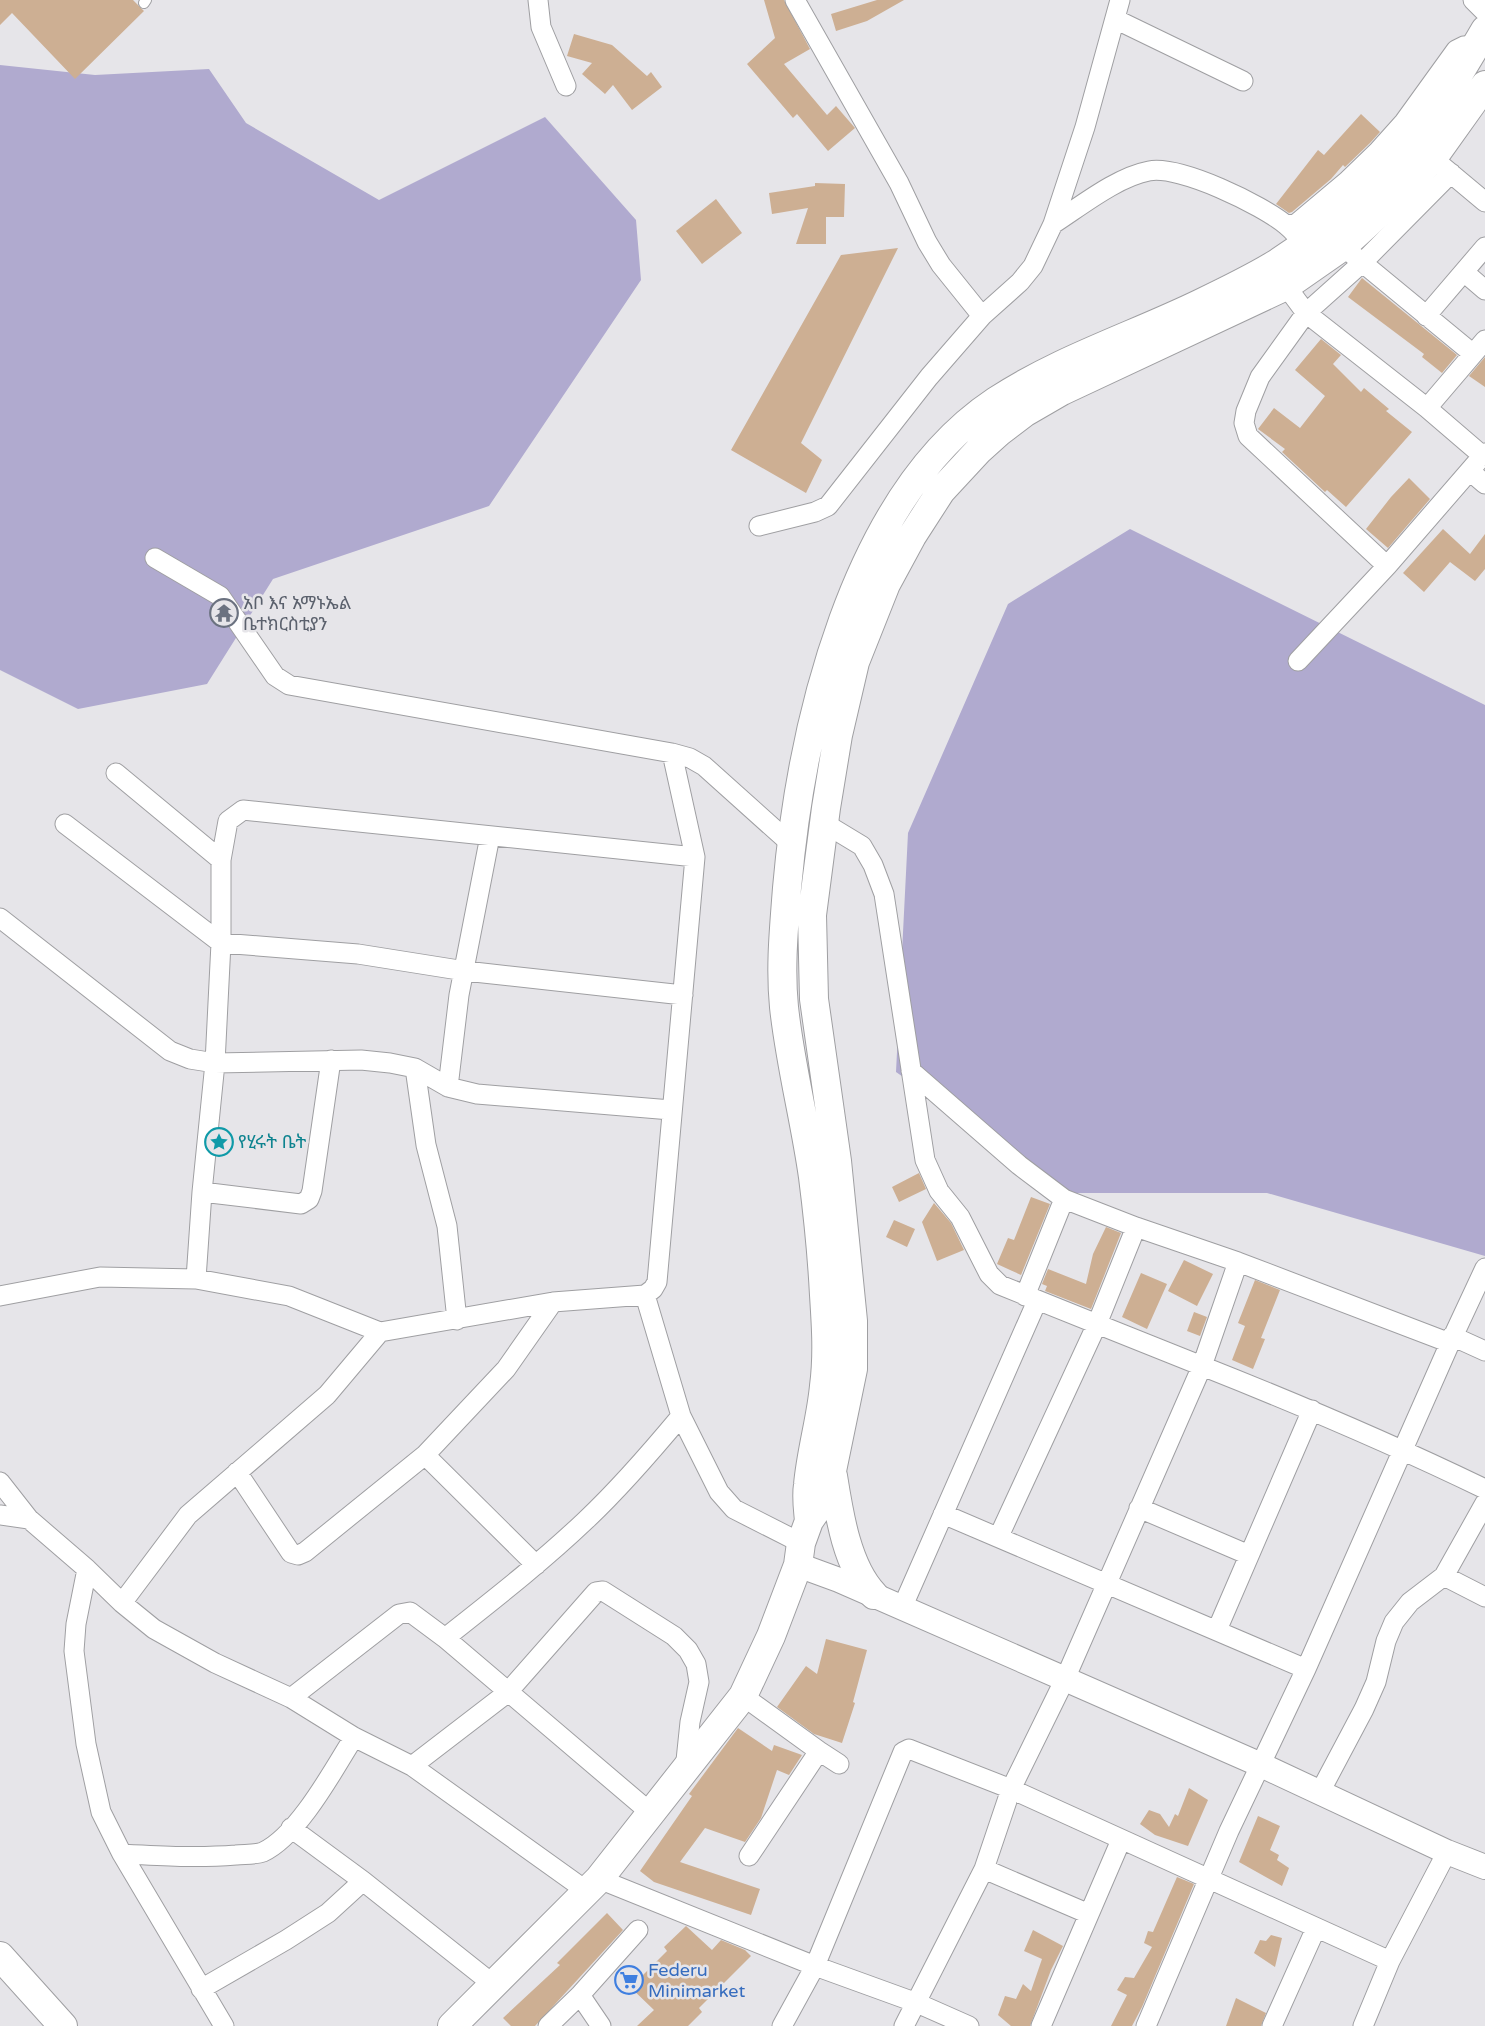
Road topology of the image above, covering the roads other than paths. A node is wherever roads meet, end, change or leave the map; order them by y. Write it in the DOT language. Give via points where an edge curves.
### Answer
graph roads {
  1 [pos="538,0"];
  2 [pos="795,0"];
  3 [pos="1120,0"];
  4 [pos="1473,0"];
  5 [pos="1485,12"];
  6 [pos="1115,19"];
  7 [pos="1480,38"];
  8 [pos="1243,81"];
  9 [pos="566,86"];
  10 [pos="1484,89"];
  11 [pos="1442,166"];
  12 [pos="1485,202"];
  13 [pos="1053,224"];
  14 [pos="1302,244"];
  15 [pos="1485,248"];
  16 [pos="1352,254"];
  17 [pos="1464,272"];
  18 [pos="1286,286"];
  19 [pos="1485,290"];
  20 [pos="1306,313"];
  21 [pos="982,316"];
  22 [pos="1426,316"];
  23 [pos="1479,346"];
  24 [pos="1428,408"];
  25 [pos="1484,455"];
  26 [pos="1478,478"];
  27 [pos="758,526"];
  28 [pos="155,558"];
  29 [pos="1387,566"];
  30 [pos="873,579"];
  31 [pos="1298,660"];
  32 [pos="672,753"];
  33 [pos="116,773"];
  34 [pos="825,816"];
  35 [pos="65,824"];
  36 [pos="490,836"];
  37 [pos="791,844"];
  38 [pos="695,857"];
  39 [pos="221,860"];
  40 [pos="0,918"];
  41 [pos="221,943"];
  42 [pos="465,971"];
  43 [pos="683,995"];
  44 [pos="331,1060"];
  45 [pos="215,1063"];
  46 [pos="415,1068"];
  47 [pos="823,1068"];
  48 [pos="911,1071"];
  49 [pos="794,1073"];
  50 [pos="448,1087"];
  51 [pos="672,1110"];
  52 [pos="202,1192"];
  53 [pos="1064,1199"];
  54 [pos="1136,1228"];
  55 [pos="1238,1262"];
  56 [pos="1485,1268"];
  57 [pos="196,1279"];
  58 [pos="645,1295"];
  59 [pos="0,1296"];
  60 [pos="1031,1298"];
  61 [pos="553,1302"];
  62 [pos="457,1320"];
  63 [pos="1096,1324"];
  64 [pos="380,1332"];
  65 [pos="1451,1340"];
  66 [pos="1485,1351"];
  67 [pos="1202,1366"];
  68 [pos="1312,1410"];
  69 [pos="681,1416"];
  70 [pos="1404,1450"];
  71 [pos="425,1455"];
  72 [pos="237,1472"];
  73 [pos="833,1474"];
  74 [pos="0,1482"];
  75 [pos="1485,1489"];
  76 [pos="1485,1503"];
  77 [pos="1139,1508"];
  78 [pos="944,1514"];
  79 [pos="0,1515"];
  80 [pos="29,1519"];
  81 [pos="999,1536"];
  82 [pos="803,1543"];
  83 [pos="1250,1556"];
  84 [pos="536,1565"];
  85 [pos="87,1569"];
  86 [pos="1444,1576"];
  87 [pos="1105,1584"];
  88 [pos="874,1595"];
  89 [pos="1485,1597"];
  90 [pos="122,1603"];
  91 [pos="902,1608"];
  92 [pos="1217,1630"];
  93 [pos="445,1638"];
  94 [pos="1306,1669"];
  95 [pos="1065,1679"];
  96 [pos="508,1693"];
  97 [pos="743,1696"];
  98 [pos="291,1698"];
  99 [pos="354,1737"];
  100 [pos="819,1751"];
  101 [pos="839,1764"];
  102 [pos="1261,1765"];
  103 [pos="412,1766"];
  104 [pos="684,1773"];
  105 [pos="1011,1789"];
  106 [pos="1320,1792"];
  107 [pos="652,1814"];
  108 [pos="291,1828"];
  109 [pos="1121,1840"];
  110 [pos="1447,1852"];
  111 [pos="122,1854"];
  112 [pos="749,1856"];
  113 [pos="1485,1867"];
  114 [pos="984,1870"];
  115 [pos="1209,1880"];
  116 [pos="364,1881"];
  117 [pos="593,1885"];
  118 [pos="1089,1914"];
  119 [pos="1316,1928"];
  120 [pos="638,1930"];
  121 [pos="0,1956"];
  122 [pos="1390,1961"];
  123 [pos="815,1966"];
  124 [pos="494,1984"];
  125 [pos="201,1989"];
  126 [pos="580,1995"];
  127 [pos="917,2003"];
  128 [pos="63,2026"];
  129 [pos="224,2026"];
  130 [pos="452,2026"];
  131 [pos="548,2026"];
  132 [pos="601,2026"];
  133 [pos="782,2026"];
  134 [pos="904,2026"];
  135 [pos="969,2026"];
  136 [pos="1042,2026"];
  137 [pos="1146,2026"];
  138 [pos="1272,2026"];
  139 [pos="1363,2026"];
  1 -- 9 [label="street" via="541,27"];
  2 -- 21 [label="street" via="898,183 927,242"];
  3 -- 6 [label="street"];
  4 -- 5 [label="street"];
  6 -- 8 [label="street"];
  6 -- 13 [label="street" via="1085,127"];
  7 -- 14 [label="main road" via="1408,146 1365,191"];
  10 -- 11 [label="main road"];
  11 -- 12 [label="street"];
  11 -- 16 [label="main road" via="1397,197"];
  13 -- 14 [label="street" via="1127,177 1150,170 1165,171 1234,195"];
  13 -- 21 [label="street" via="1033,266"];
  14 -- 16 [label="main road"];
  14 -- 18 [label="main road"];
  14 -- 30 [label="main road" via="1274,265 1198,305 1068,361 994,402 936,454 889,522"];
  15 -- 17 [label="street"];
  16 -- 20 [label="street"];
  16 -- 22 [label="street"];
  17 -- 19 [label="street"];
  17 -- 22 [label="street"];
  18 -- 20 [label="street"];
  18 -- 30 [label="main road" via="1062,390 1024,413 978,450 941,491 912,536"];
  20 -- 24 [label="street"];
  20 -- 29 [label="street" via="1260,376 1246,411 1244,423 1248,436"];
  21 -- 27 [label="street" via="929,377 828,506"];
  22 -- 23 [label="street"];
  23 -- 24 [label="street"];
  24 -- 25 [label="street"];
  25 -- 26 [label="street"];
  26 -- 29 [label="street"];
  28 -- 32 [label="street" via="220,596 275,676 289,685"];
  29 -- 31 [label="street"];
  30 -- 34 [label="main road" via="838,735"];
  30 -- 37 [label="main road" via="836,643 818,700"];
  32 -- 37 [label="street" via="704,766"];
  32 -- 38 [label="street"];
  33 -- 39 [label="street"];
  34 -- 47 [label="main road" via="812,915 811,959"];
  34 -- 48 [label="street" via="862,846 884,894"];
  35 -- 41 [label="street"];
  36 -- 38 [label="street"];
  36 -- 39 [label="street" via="243,810 228,821"];
  36 -- 42 [label="street"];
  37 -- 49 [label="main road" via="782,958 784,1006"];
  38 -- 43 [label="street"];
  39 -- 41 [label="street"];
  40 -- 45 [label="street" via="170,1051 190,1059"];
  41 -- 42 [label="street" via="358,954"];
  41 -- 45 [label="street"];
  42 -- 43 [label="street"];
  42 -- 50 [label="street"];
  43 -- 51 [label="street"];
  44 -- 45 [label="street"];
  44 -- 46 [label="street" via="361,1060"];
  44 -- 52 [label="street" via="309,1200 300,1204"];
  45 -- 52 [label="street"];
  46 -- 50 [label="street"];
  46 -- 62 [label="street" via="426,1145 447,1226"];
  47 -- 49 [label="main road"];
  47 -- 73 [label="main road" via="853,1321 854,1369"];
  48 -- 53 [label="street" via="1019,1165"];
  48 -- 60 [label="street" via="925,1160 938,1191 960,1217 989,1274 1000,1285"];
  49 -- 82 [label="main road" via="813,1177 823,1270 827,1353 807,1489"];
  50 -- 51 [label="street" via="477,1094"];
  51 -- 58 [label="street" via="657,1282"];
  52 -- 57 [label="street"];
  53 -- 54 [label="street"];
  53 -- 60 [label="street"];
  54 -- 55 [label="street"];
  54 -- 63 [label="street"];
  55 -- 65 [label="street"];
  55 -- 67 [label="street"];
  56 -- 65 [label="street"];
  57 -- 59 [label="street" via="100,1277"];
  57 -- 64 [label="street" via="289,1296"];
  58 -- 61 [label="street"];
  58 -- 69 [label="street"];
  60 -- 63 [label="street"];
  60 -- 78 [label="street"];
  61 -- 62 [label="street"];
  61 -- 71 [label="street" via="506,1369"];
  62 -- 64 [label="street"];
  63 -- 67 [label="street"];
  63 -- 81 [label="street"];
  64 -- 72 [label="street" via="327,1395"];
  65 -- 66 [label="street"];
  65 -- 70 [label="street"];
  67 -- 68 [label="street"];
  67 -- 77 [label="street"];
  68 -- 70 [label="street"];
  68 -- 83 [label="street"];
  69 -- 82 [label="street" via="718,1492 734,1509"];
  69 -- 84 [label="street" via="634,1472"];
  70 -- 75 [label="street"];
  70 -- 94 [label="street"];
  71 -- 72 [label="street" via="298,1555 291,1553"];
  71 -- 84 [label="street"];
  72 -- 90 [label="street" via="188,1515"];
  73 -- 82 [label="main road" via="827,1495"];
  73 -- 88 [label="main road" via="840,1517 858,1573"];
  74 -- 80 [label="street"];
  76 -- 86 [label="street"];
  77 -- 83 [label="street"];
  77 -- 87 [label="street"];
  78 -- 81 [label="street"];
  78 -- 91 [label="street"];
  79 -- 80 [label="street"];
  80 -- 85 [label="street"];
  81 -- 87 [label="street"];
  82 -- 88 [label="street"];
  82 -- 97 [label="main road" via="772,1636"];
  83 -- 92 [label="street"];
  84 -- 93 [label="street"];
  85 -- 90 [label="street"];
  85 -- 111 [label="street" via="74,1651 86,1744 102,1812"];
  86 -- 89 [label="street"];
  86 -- 106 [label="street" via="1410,1602 1394,1622 1376,1682"];
  87 -- 92 [label="street"];
  87 -- 95 [label="street"];
  88 -- 91 [label="street"];
  90 -- 98 [label="street" via="154,1629"];
  91 -- 95 [label="street"];
  92 -- 94 [label="street"];
  93 -- 96 [label="street"];
  93 -- 98 [label="street" via="410,1612 399,1614"];
  94 -- 102 [label="street"];
  95 -- 102 [label="street"];
  95 -- 105 [label="street"];
  96 -- 103 [label="street"];
  96 -- 104 [label="street" via="596,1592 611,1594 674,1636 696,1664 698,1682"];
  96 -- 107 [label="street"];
  97 -- 100 [label="street"];
  97 -- 104 [label="main road"];
  98 -- 99 [label="street"];
  99 -- 103 [label="street"];
  99 -- 108 [label="street" via="315,1799"];
  100 -- 101 [label="street"];
  100 -- 112 [label="street"];
  102 -- 106 [label="street"];
  102 -- 115 [label="street"];
  103 -- 117 [label="street"];
  104 -- 107 [label="main road"];
  105 -- 109 [label="street"];
  105 -- 114 [label="street"];
  105 -- 123 [label="street" via="918,1750 903,1752"];
  106 -- 110 [label="street"];
  107 -- 117 [label="main road"];
  108 -- 111 [label="street" via="274,1846 261,1853 194,1858"];
  108 -- 116 [label="street"];
  109 -- 115 [label="street"];
  109 -- 118 [label="street"];
  110 -- 113 [label="street"];
  110 -- 122 [label="street"];
  111 -- 125 [label="street"];
  114 -- 118 [label="street"];
  114 -- 127 [label="street"];
  115 -- 119 [label="street"];
  115 -- 137 [label="street"];
  116 -- 124 [label="street"];
  116 -- 125 [label="street" via="328,1913"];
  117 -- 123 [label="street"];
  117 -- 124 [label="main road"];
  118 -- 136 [label="street"];
  119 -- 122 [label="street"];
  119 -- 138 [label="street"];
  120 -- 126 [label="street"];
  121 -- 128 [label="main road"];
  122 -- 139 [label="street"];
  123 -- 127 [label="street"];
  123 -- 133 [label="street"];
  124 -- 130 [label="main road"];
  125 -- 129 [label="street"];
  126 -- 131 [label="street"];
  126 -- 132 [label="street"];
  127 -- 134 [label="street"];
  127 -- 135 [label="street"];
}
